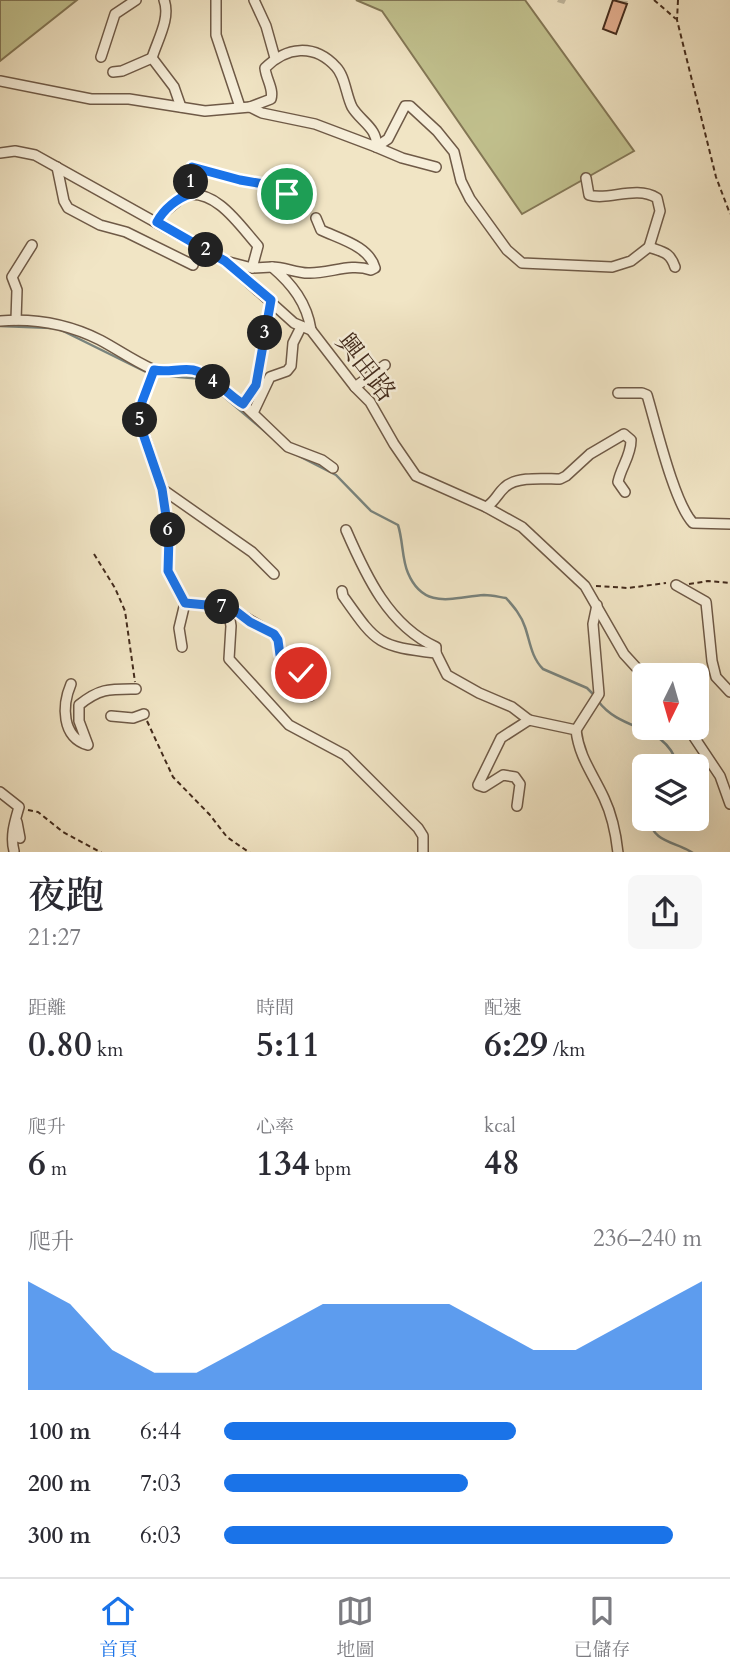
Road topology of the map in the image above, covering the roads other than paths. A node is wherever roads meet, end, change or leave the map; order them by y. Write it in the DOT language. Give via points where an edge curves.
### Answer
graph roads {
  1 [pos="136,0"];
  2 [pos="164,0"];
  3 [pos="216,0"];
  4 [pos="254,0"];
  5 [pos="101,57"];
  6 [pos="152,58"];
  7 [pos="275,58"];
  8 [pos="113,72"];
  9 [pos="0,81"];
  10 [pos="181,107"];
  11 [pos="245,107"];
  12 [pos="376,147"];
  13 [pos="0,153"];
  14 [pos="58,167"];
  15 [pos="436,167"];
  16 [pos="586,178"];
  17 [pos="191,194"];
  18 [pos="287,194"];
  19 [pos="316,218"];
  20 [pos="157,222"];
  21 [pos="32,245"];
  22 [pos="649,247"];
  23 [pos="225,261"];
  24 [pos="193,265"];
  25 [pos="272,267"];
  26 [pos="675,267"];
  27 [pos="252,268"];
  28 [pos="271,300"];
  29 [pos="16,320"];
  30 [pos="0,321"];
  31 [pos="301,327"];
  32 [pos="311,330"];
  33 [pos="385,365"];
  34 [pos="154,370"];
  35 [pos="355,387"];
  36 [pos="618,393"];
  37 [pos="243,404"];
  38 [pos="253,413"];
  39 [pos="333,468"];
  40 [pos="162,489"];
  41 [pos="625,492"];
  42 [pos="486,508"];
  43 [pos="730,524"];
  44 [pos="346,530"];
  45 [pos="274,574"];
  46 [pos="676,585"];
  47 [pos="342,591"];
  48 [pos="185,603"];
  49 [pos="597,606"];
  50 [pos="228,607"];
  51 [pos="182,647"];
  52 [pos="436,653"];
  53 [pos="632,663"];
  54 [pos="71,684"];
  55 [pos="136,688"];
  56 [pos="730,691"];
  57 [pos="310,696"];
  58 [pos="144,714"];
  59 [pos="111,716"];
  60 [pos="529,720"];
  61 [pos="576,730"];
  62 [pos="696,740"];
  63 [pos="0,792"];
  64 [pos="730,804"];
  65 [pos="517,806"];
  66 [pos="18,812"];
  67 [pos="20,838"];
  68 [pos="14,851"];
  69 [pos="423,852"];
  70 [pos="618,852"];
  1 -- 5 [label="street" via="115,14"];
  2 -- 6 [label="street" via="161,36"];
  3 -- 11 [label="street" via="216,35"];
  4 -- 7 [label="street"];
  6 -- 8 [label="street"];
  6 -- 10 [label="street" via="174,87"];
  7 -- 11 [label="street" via="265,68 271,99"];
  7 -- 12 [label="street" via="306,50 337,68 353,109 375,133"];
  9 -- 10 [label="street" via="91,99"];
  10 -- 11 [label="street" via="205,111"];
  11 -- 12 [label="street" via="315,124"];
  12 -- 15 [label="street"];
  12 -- 22 [label="street" via="388,139 405,106 415,108 454,152 470,199 522,263 612,267 631,261"];
  13 -- 14 [label="street, 興田路" via="25,151"];
  14 -- 20 [label="street, 興田路"];
  14 -- 24 [label="street" via="68,208"];
  16 -- 22 [label="street" via="589,195 594,197 621,192 657,198 660,211"];
  17 -- 18 [label="street" via="192,167 275,186"];
  17 -- 20 [label="street" via="167,209"];
  17 -- 27 [label="street" via="215,201 258,247"];
  19 -- 25 [label="street" via="321,230 369,255 374,268 308,274"];
  20 -- 23 [label="street, 興田路"];
  21 -- 29 [label="street" via="12,277 17,290"];
  22 -- 26 [label="street" via="667,253"];
  23 -- 27 [label="street"];
  23 -- 28 [label="street, 興田路"];
  25 -- 27 [label="street"];
  25 -- 32 [label="street" via="299,296"];
  28 -- 31 [label="street, 興田路"];
  28 -- 37 [label="street" via="256,385"];
  29 -- 30 [label="street"];
  29 -- 34 [label="street" via="65,326"];
  31 -- 32 [label="street, 興田路"];
  31 -- 38 [label="street" via="293,343 291,366 270,377"];
  32 -- 35 [label="street, 興田路"];
  33 -- 35 [label="street"];
  34 -- 37 [label="street" via="202,373"];
  34 -- 40 [label="street" via="139,422"];
  35 -- 42 [label="street, 興田路" via="370,402 416,475"];
  36 -- 43 [label="street" via="646,395 680,504 690,520"];
  37 -- 38 [label="street"];
  38 -- 39 [label="street" via="288,447"];
  40 -- 45 [label="street" via="252,552"];
  40 -- 48 [label="street" via="169,536 168,571"];
  41 -- 42 [label="street" via="618,482 631,440 624,434 560,479 507,485"];
  42 -- 49 [label="street, 興田路" via="522,527 585,586"];
  44 -- 52 [label="street" via="384,605 411,634 436,647"];
  46 -- 56 [label="street" via="706,602 716,677"];
  47 -- 52 [label="street" via="369,634 392,646"];
  48 -- 50 [label="street"];
  48 -- 51 [label="street" via="179,628"];
  49 -- 53 [label="street, 興田路"];
  49 -- 61 [label="street" via="593,636 599,694"];
  50 -- 57 [label="street" via="274,634 280,655 301,673"];
  50 -- 69 [label="street" via="229,659 289,725 345,755 418,828"];
  52 -- 60 [label="street" via="447,675"];
  54 -- 55 [label="street" via="64,700 65,718 71,733 88,745 79,721 79,705 93,694"];
  58 -- 59 [label="street"];
  60 -- 61 [label="street"];
  60 -- 65 [label="street" via="501,738 478,785 484,787 503,775 515,777 520,784"];
  61 -- 70 [label="street" via="578,748 605,800"];
  62 -- 64 [label="street" via="720,776"];
  63 -- 66 [label="street"];
  66 -- 67 [label="street"];
  66 -- 68 [label="street"];
}
